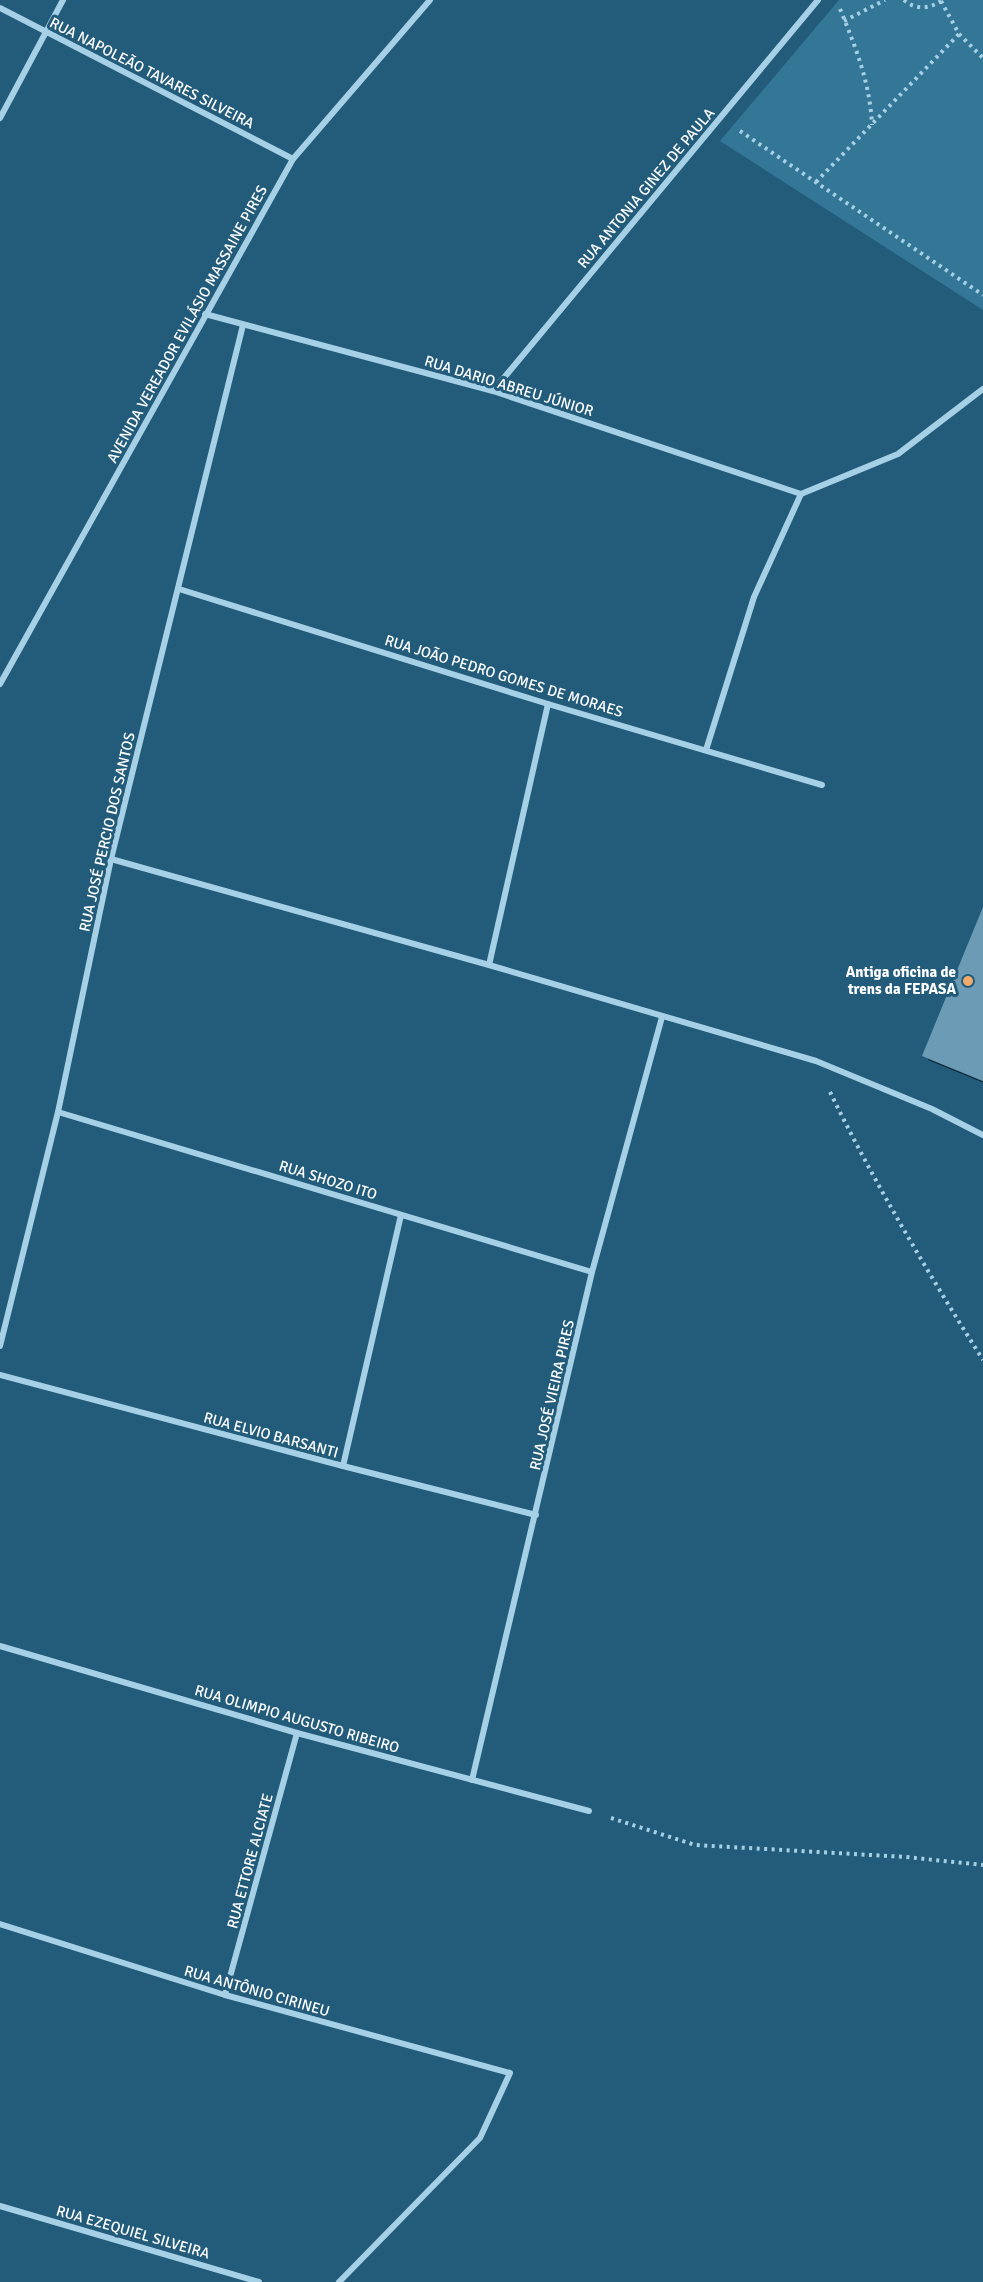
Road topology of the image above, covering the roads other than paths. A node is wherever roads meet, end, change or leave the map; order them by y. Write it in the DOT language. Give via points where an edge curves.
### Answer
graph roads {
  1 [pos="63,0"];
  2 [pos="430,0"];
  3 [pos="818,0"];
  4 [pos="0,8"];
  5 [pos="45,32"];
  6 [pos="0,118"];
  7 [pos="293,159"];
  8 [pos="205,314"];
  9 [pos="243,325"];
  10 [pos="983,389"];
  11 [pos="494,391"];
  12 [pos="801,494"];
  13 [pos="179,589"];
  14 [pos="3,670"];
  15 [pos="0,684"];
  16 [pos="548,704"];
  17 [pos="706,750"];
  18 [pos="822,785"];
  19 [pos="111,859"];
  20 [pos="489,965"];
  21 [pos="662,1017"];
  22 [pos="58,1112"];
  23 [pos="983,1136"];
  24 [pos="401,1215"];
  25 [pos="592,1272"];
  26 [pos="0,1346"];
  27 [pos="0,1375"];
  28 [pos="343,1466"];
  29 [pos="536,1515"];
  30 [pos="0,1646"];
  31 [pos="297,1733"];
  32 [pos="472,1780"];
  33 [pos="590,1811"];
  34 [pos="0,1924"];
  35 [pos="225,1995"];
  36 [pos="0,2206"];
  37 [pos="259,2282"];
  38 [pos="339,2282"];
  1 -- 5 [label="street"];
  2 -- 7 [label="street, AVENIDA VEREADOR EVILÁSIO MASSAINE PIRES"];
  3 -- 11 [label="street, RUA ANTONIA GINEZ DE PAULA"];
  4 -- 5 [label="street, RUA NAPOLEÃO TAVARES SILVEIRA"];
  5 -- 6 [label="street"];
  5 -- 7 [label="street, RUA NAPOLEÃO TAVARES SILVEIRA"];
  7 -- 8 [label="street, AVENIDA VEREADOR EVILÁSIO MASSAINE PIRES"];
  8 -- 9 [label="street, RUA DARIO ABREU JÚNIOR"];
  8 -- 14 [label="street, AVENIDA VEREADOR EVILÁSIO MASSAINE PIRES"];
  9 -- 11 [label="street, RUA DARIO ABREU JÚNIOR"];
  9 -- 13 [label="street, RUA JOSÉ PERCIO DOS SANTOS"];
  10 -- 12 [label="street" via="898,454"];
  11 -- 12 [label="street, RUA DARIO ABREU JÚNIOR"];
  12 -- 17 [label="street" via="754,597"];
  13 -- 16 [label="street, RUA JOÃO PEDRO GOMES DE MORAES"];
  13 -- 19 [label="street, RUA JOSÉ PERCIO DOS SANTOS"];
  14 -- 15 [label="street, AVENIDA VEREADOR EVILÁSIO MASSAINE PIRES"];
  16 -- 17 [label="street, RUA JOÃO PEDRO GOMES DE MORAES"];
  16 -- 20 [label="street"];
  17 -- 18 [label="street, RUA JOÃO PEDRO GOMES DE MORAES"];
  19 -- 20 [label="street"];
  19 -- 22 [label="street, RUA JOSÉ PERCIO DOS SANTOS"];
  20 -- 21 [label="street"];
  21 -- 23 [label="street" via="816,1061 932,1108"];
  21 -- 25 [label="street, RUA JOSÉ VIEIRA PIRES"];
  22 -- 24 [label="street, RUA SHOZO ITO"];
  22 -- 26 [label="street, RUA JOSÉ PERCIO DOS SANTOS"];
  24 -- 25 [label="street, RUA SHOZO ITO"];
  24 -- 28 [label="street"];
  25 -- 29 [label="street, RUA JOSÉ VIEIRA PIRES"];
  27 -- 28 [label="street, RUA ELVIO BARSANTI"];
  28 -- 29 [label="street, RUA ELVIO BARSANTI"];
  29 -- 32 [label="street, RUA JOSÉ VIEIRA PIRES"];
  30 -- 31 [label="street, RUA OLIMPIO AUGUSTO RIBEIRO"];
  31 -- 32 [label="street, RUA OLIMPIO AUGUSTO RIBEIRO"];
  31 -- 35 [label="street, RUA ETTORE ALCIATE"];
  32 -- 33 [label="street, RUA OLIMPIO AUGUSTO RIBEIRO"];
  34 -- 35 [label="street, RUA ANTÔNIO CIRINEU"];
  35 -- 38 [label="street, RUA ANTÔNIO CIRINEU" via="510,2073 480,2138"];
  36 -- 37 [label="street, RUA EZEQUIEL SILVEIRA"];
}
